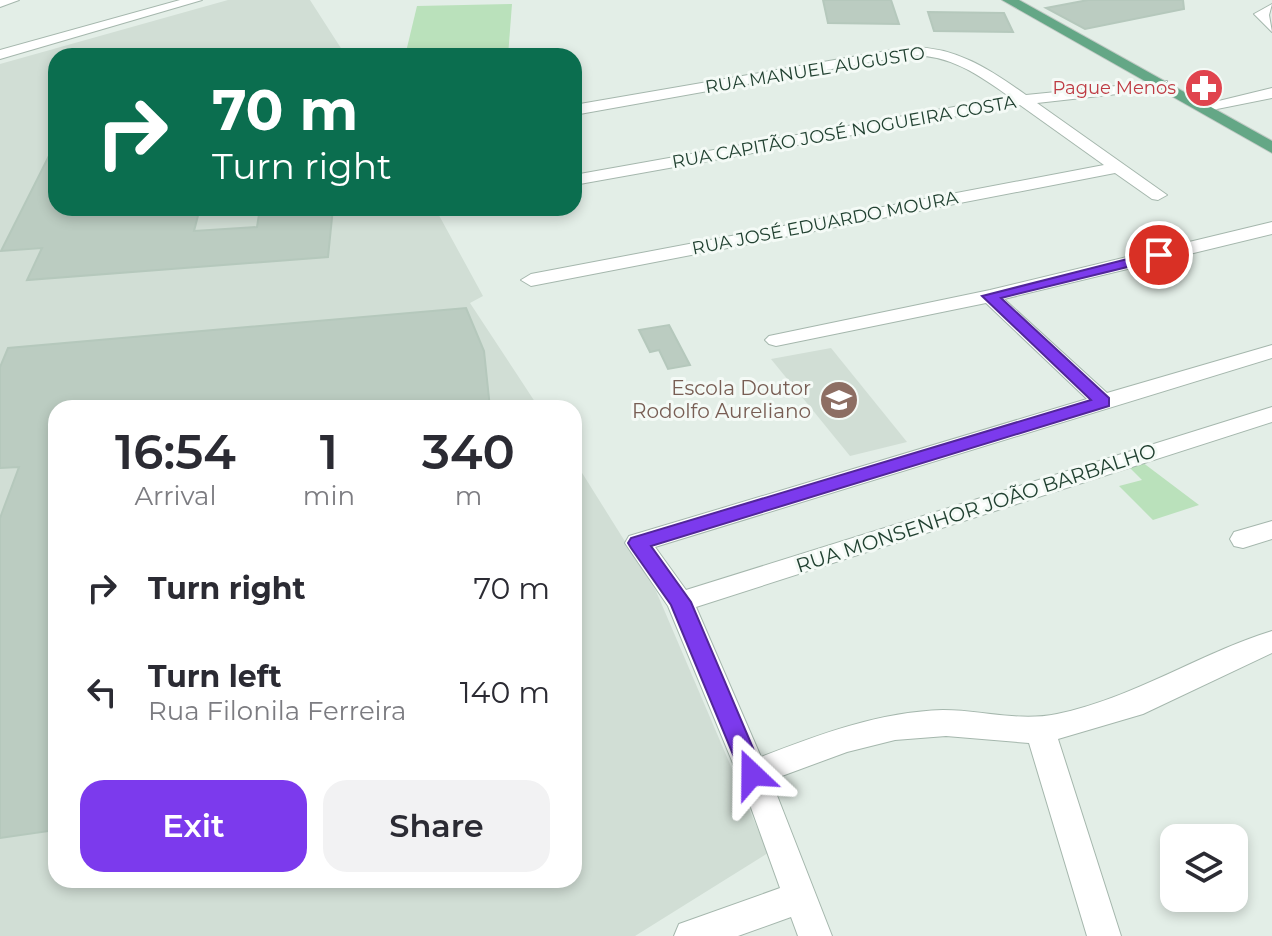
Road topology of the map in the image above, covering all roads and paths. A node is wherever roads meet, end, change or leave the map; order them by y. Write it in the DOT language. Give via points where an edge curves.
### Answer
graph roads {
  1 [pos="12,0"];
  2 [pos="195,0"];
  3 [pos="1009,0"];
  4 [pos="0,3"];
  5 [pos="138,7"];
  6 [pos="1268,9"];
  7 [pos="1272,28"];
  8 [pos="0,55"];
  9 [pos="1162,84"];
  10 [pos="1272,93"];
  11 [pos="1027,99"];
  12 [pos="1202,107"];
  13 [pos="582,109"];
  14 [pos="1272,148"];
  15 [pos="1119,167"];
  16 [pos="582,179"];
  17 [pos="1158,195"];
  18 [pos="1272,228"];
  19 [pos="531,280"];
  20 [pos="990,296"];
  21 [pos="776,340"];
  22 [pos="1272,351"];
  23 [pos="1103,402"];
  24 [pos="1272,414"];
  25 [pos="1272,530"];
  26 [pos="1243,539"];
  27 [pos="680,602"];
  28 [pos="1272,642"];
  29 [pos="1040,729"];
  30 [pos="759,788"];
  31 [pos="800,897"];
  32 [pos="691,936"];
  33 [pos="815,936"];
  34 [pos="1104,936"];
  1 -- 4 [label="street"];
  2 -- 5 [label="street"];
  3 -- 9 [label="main road"];
  5 -- 8 [label="street"];
  6 -- 7 [label="street" via="1262,19"];
  9 -- 11 [label="street, RUA CAPITÃO JOSÉ NOGUEIRA COSTA"];
  9 -- 12 [label="main road"];
  10 -- 12 [label="street"];
  11 -- 13 [label="street, RUA MANUEL AUGUSTO" via="971,63 932,51 910,51"];
  11 -- 15 [label="street, RUA MANUEL AUGUSTO"];
  11 -- 16 [label="street, RUA CAPITÃO JOSÉ NOGUEIRA COSTA"];
  12 -- 14 [label="main road"];
  15 -- 17 [label="street, RUA MANUEL AUGUSTO"];
  15 -- 19 [label="street, RUA JOSÉ EDUARDO MOURA"];
  18 -- 20 [label="street"];
  20 -- 21 [label="street"];
  20 -- 23 [label="street"];
  22 -- 23 [label="street"];
  23 -- 27 [label="street" via="638,543"];
  24 -- 27 [label="street, RUA MONSENHOR JOÃO BARBALHO"];
  25 -- 26 [label="street"];
  27 -- 30 [label="street"];
  28 -- 29 [label="street" via="1119,710"];
  29 -- 30 [label="street" via="947,723 855,735"];
  29 -- 34 [label="street"];
  30 -- 31 [label="street"];
  31 -- 32 [label="street"];
  31 -- 33 [label="street"];
}
